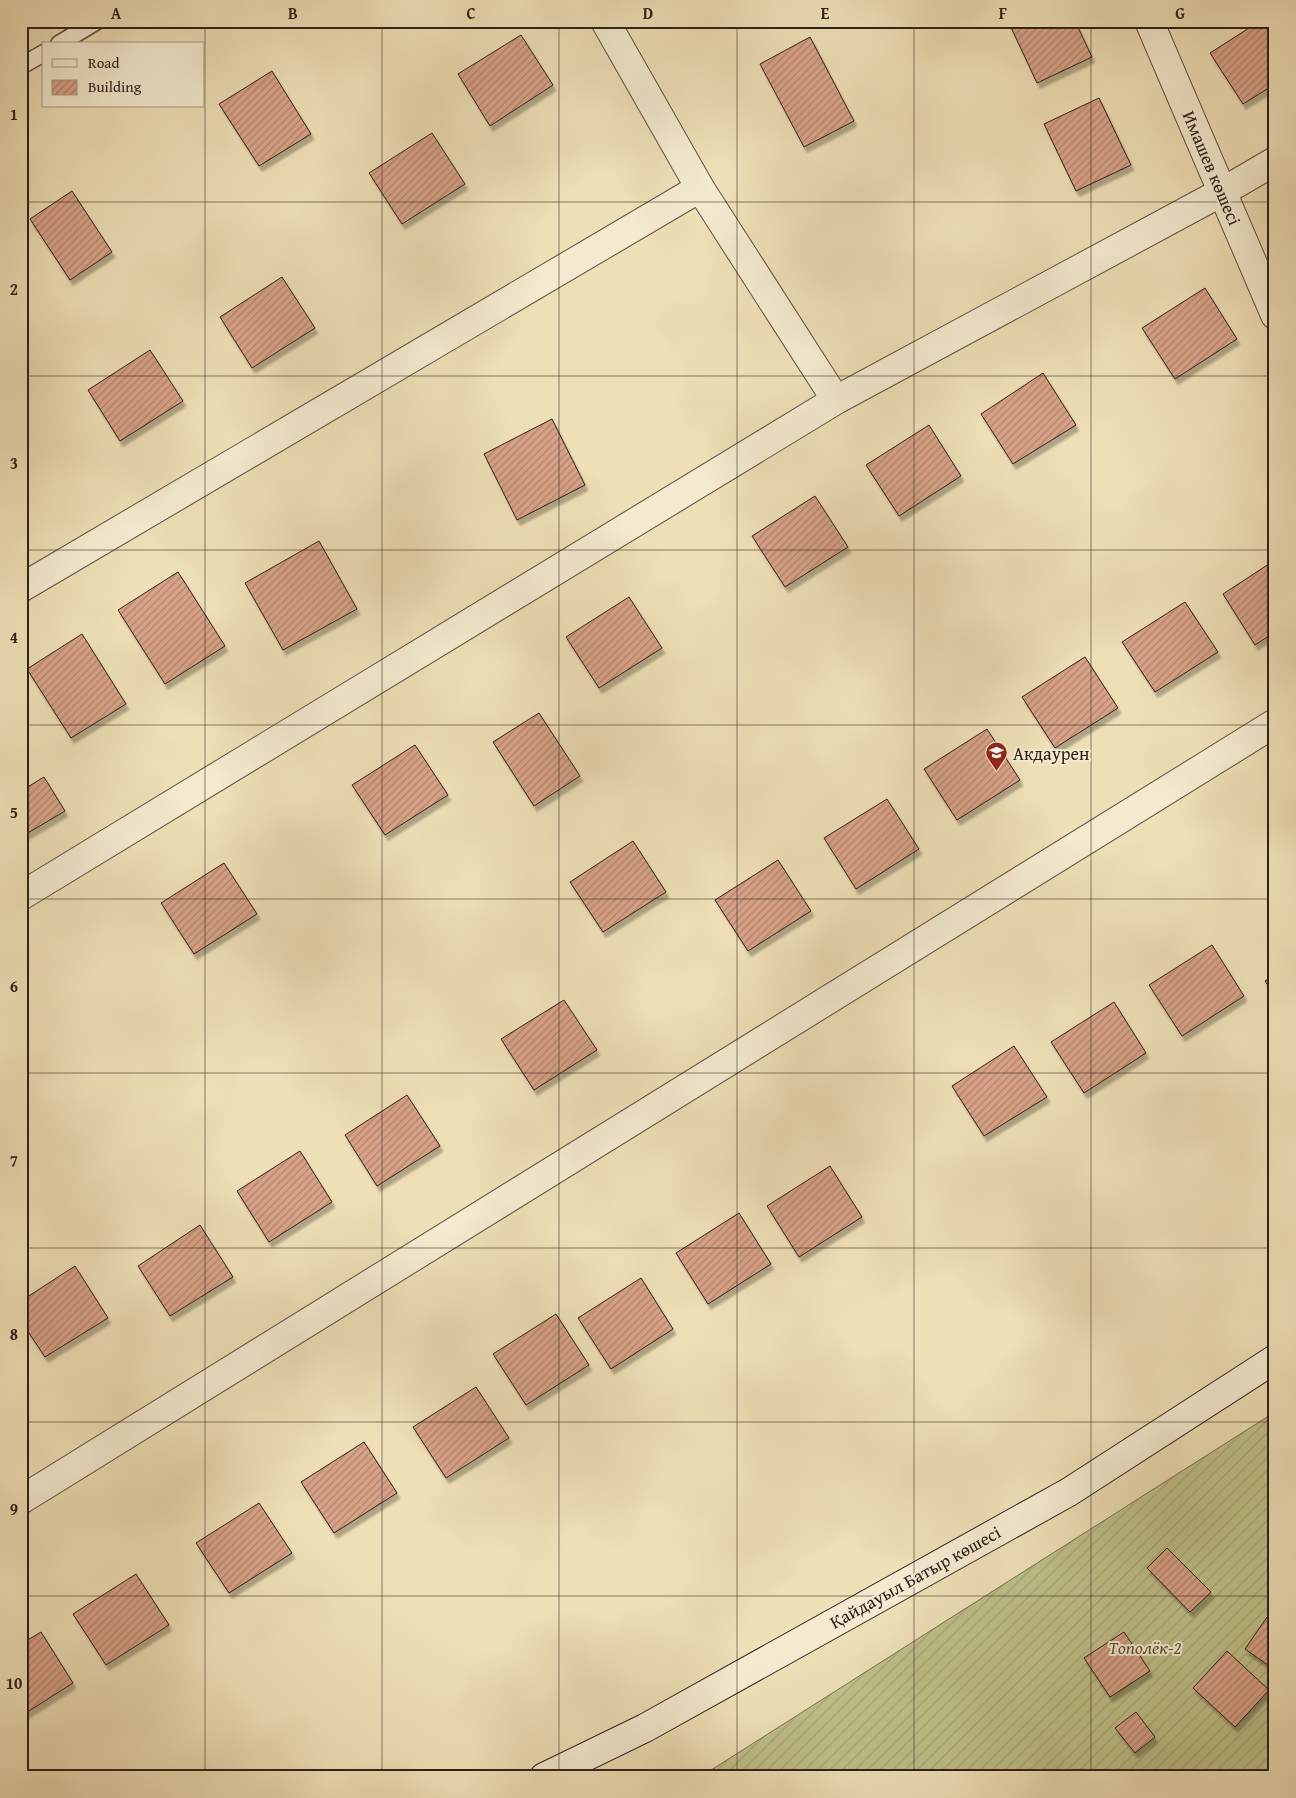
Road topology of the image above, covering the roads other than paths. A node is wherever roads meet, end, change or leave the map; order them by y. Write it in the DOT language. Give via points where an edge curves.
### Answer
graph roads {
  1 [pos="96,21"];
  2 [pos="605,21"];
  3 [pos="1149,21"];
  4 [pos="62,42"];
  5 [pos="42,54"];
  6 [pos="21,66"];
  7 [pos="1275,161"];
  8 [pos="700,188"];
  9 [pos="1222,192"];
  10 [pos="1275,315"];
  11 [pos="836,400"];
  12 [pos="21,588"];
  13 [pos="1275,723"];
  14 [pos="21,896"];
  15 [pos="1275,1359"];
  16 [pos="21,1500"];
  17 [pos="544,1777"];
  1 -- 4 [label="lane"];
  2 -- 8 [label="street"];
  3 -- 9 [label="street, Имашев көшесі"];
  5 -- 6 [label="lane"];
  7 -- 9 [label="street"];
  8 -- 11 [label="street"];
  8 -- 12 [label="street"];
  9 -- 10 [label="street, Имашев көшесі"];
  9 -- 11 [label="street"];
  11 -- 14 [label="street"];
  13 -- 16 [label="street"];
  15 -- 17 [label="street, Қайдауыл Батыр көшесі" via="1069,1492 645,1728"];
}
